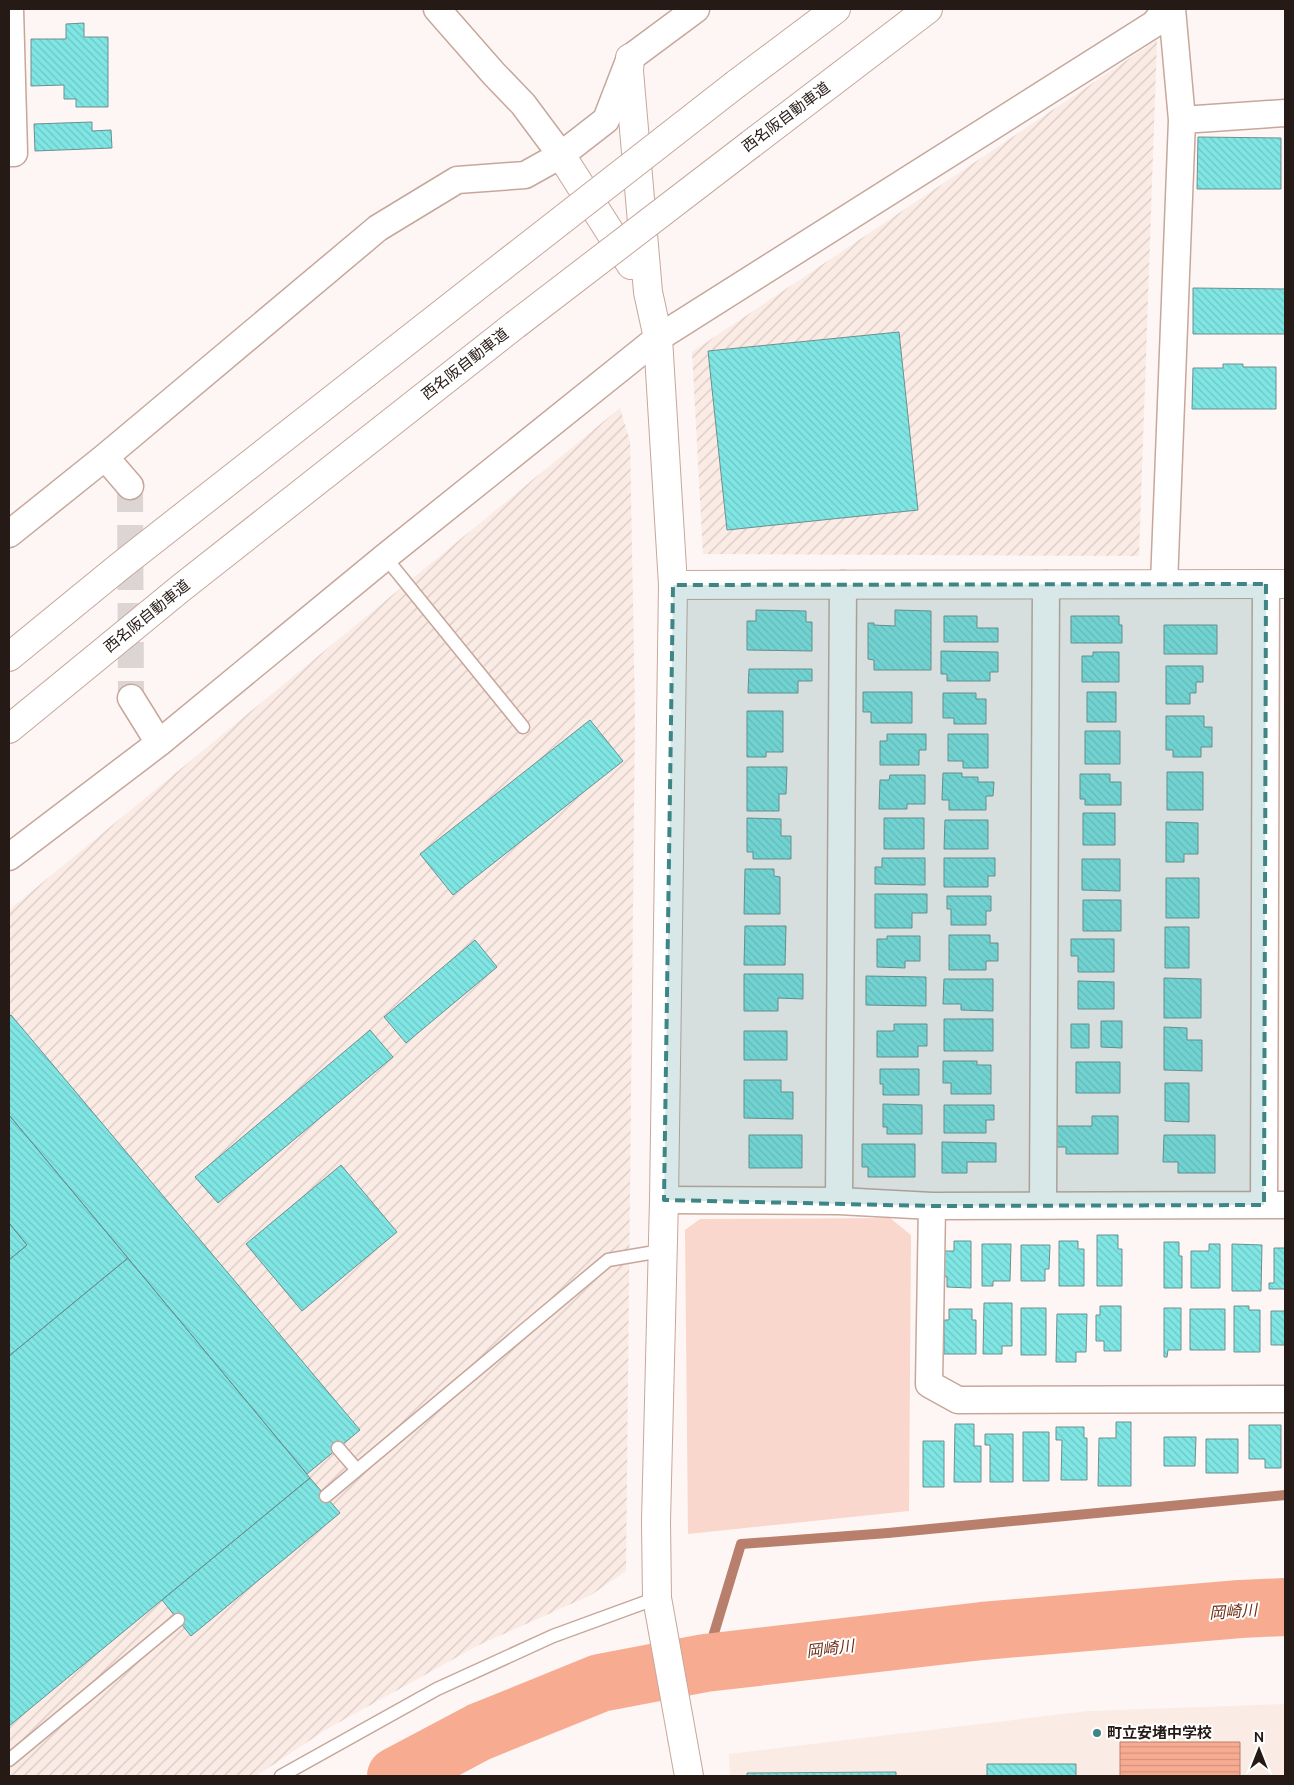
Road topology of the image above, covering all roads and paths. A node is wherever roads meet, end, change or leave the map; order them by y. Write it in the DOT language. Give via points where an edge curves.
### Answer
graph roads {
  1 [pos="10,9"];
  2 [pos="437,9"];
  3 [pos="696,9"];
  4 [pos="836,9"];
  5 [pos="928,9"];
  6 [pos="1166,9"];
  7 [pos="1172,9"];
  8 [pos="630,58"];
  9 [pos="1285,113"];
  10 [pos="1182,120"];
  11 [pos="9,153"];
  12 [pos="560,155"];
  13 [pos="648,292"];
  14 [pos="658,338"];
  15 [pos="105,457"];
  16 [pos="130,486"];
  17 [pos="9,534"];
  18 [pos="385,557"];
  19 [pos="844,584"];
  20 [pos="1046,584"];
  21 [pos="1164,584"];
  22 [pos="1276,584"];
  23 [pos="673,585"];
  24 [pos="9,657"];
  25 [pos="130,698"];
  26 [pos="523,727"];
  27 [pos="9,729"];
  28 [pos="159,743"];
  29 [pos="9,857"];
  30 [pos="664,1200"];
  31 [pos="839,1201"];
  32 [pos="1043,1205"];
  33 [pos="1275,1205"];
  34 [pos="932,1206"];
  35 [pos="661,1251"];
  36 [pos="1285,1399"];
  37 [pos="338,1448"];
  38 [pos="358,1470"];
  39 [pos="326,1496"];
  40 [pos="659,1607"];
  41 [pos="178,1620"];
  42 [pos="9,1760"];
  43 [pos="281,1776"];
  44 [pos="689,1776"];
  1 -- 11 [label="street" via="14,153"];
  2 -- 12 [label="street" via="523,104"];
  3 -- 8 [label="street"];
  4 -- 24 [label="main road, bridge" via="118,567"];
  5 -- 27 [label="main road, 西名阪自動車道, bridge" via="515,325 181,588"];
  6 -- 14 [label="street" via="1154,24"];
  7 -- 10 [label="street"];
  8 -- 12 [label="street" via="606,120"];
  8 -- 13 [label="main road"];
  9 -- 10 [label="street"];
  10 -- 21 [label="street"];
  12 -- 13 [label="main road"];
  12 -- 15 [label="street" via="525,175 457,180 378,228"];
  13 -- 14 [label="main road"];
  14 -- 18 [label="street"];
  14 -- 23 [label="main road"];
  15 -- 16 [label="street"];
  15 -- 17 [label="street"];
  18 -- 26 [label="lane"];
  18 -- 28 [label="street"];
  19 -- 20 [label="main road"];
  19 -- 23 [label="main road"];
  19 -- 31 [label="street"];
  20 -- 21 [label="main road"];
  20 -- 32 [label="street"];
  21 -- 22 [label="main road"];
  22 -- 33 [label="street"];
  23 -- 30 [label="main road"];
  25 -- 28 [label="street"];
  28 -- 29 [label="street"];
  30 -- 31 [label="street"];
  30 -- 35 [label="main road"];
  31 -- 34 [label="street"];
  32 -- 33 [label="street"];
  32 -- 34 [label="street"];
  34 -- 36 [label="street" via="929,1384 936,1388 958,1400"];
  35 -- 38 [label="lane" via="608,1260"];
  35 -- 40 [label="main road" via="656,1521"];
  37 -- 38 [label="lane"];
  38 -- 39 [label="lane"];
  40 -- 43 [label="lane" via="552,1636 437,1689"];
  40 -- 44 [label="main road"];
  41 -- 42 [label="lane"];
}
